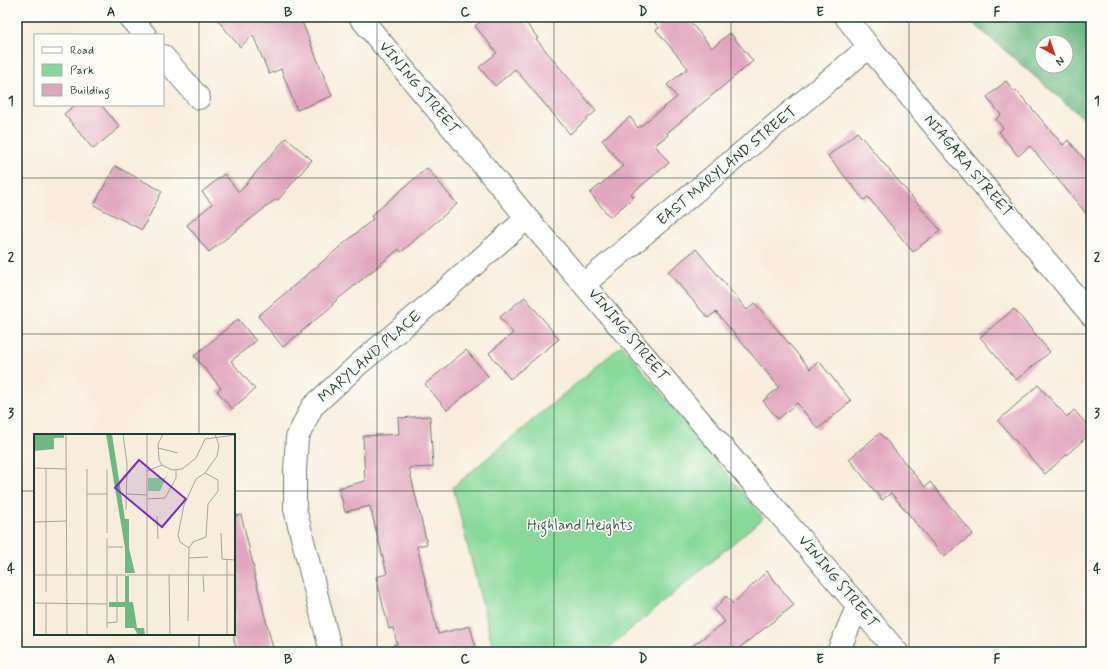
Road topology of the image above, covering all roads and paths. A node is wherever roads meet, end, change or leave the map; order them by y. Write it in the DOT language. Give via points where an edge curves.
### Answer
graph roads {
  1 [pos="129,17"];
  2 [pos="360,17"];
  3 [pos="846,17"];
  4 [pos="144,34"];
  5 [pos="869,48"];
  6 [pos="164,57"];
  7 [pos="198,98"];
  8 [pos="527,218"];
  9 [pos="584,284"];
  10 [pos="1091,315"];
  11 [pos="858,605"];
  12 [pos="331,652"];
  13 [pos="838,652"];
  14 [pos="898,652"];
  1 -- 4 [label="street"];
  2 -- 8 [label="street, VINING STREET"];
  3 -- 5 [label="street, NIAGARA STREET"];
  5 -- 9 [label="street, EAST MARYLAND STREET"];
  5 -- 10 [label="street, NIAGARA STREET"];
  6 -- 7 [label="street"];
  8 -- 9 [label="street, VINING STREET"];
  8 -- 12 [label="street, MARYLAND PLACE" via="312,407 297,438 295,509"];
  9 -- 11 [label="street, VINING STREET"];
  11 -- 13 [label="street"];
  11 -- 14 [label="street, VINING STREET"];
}
